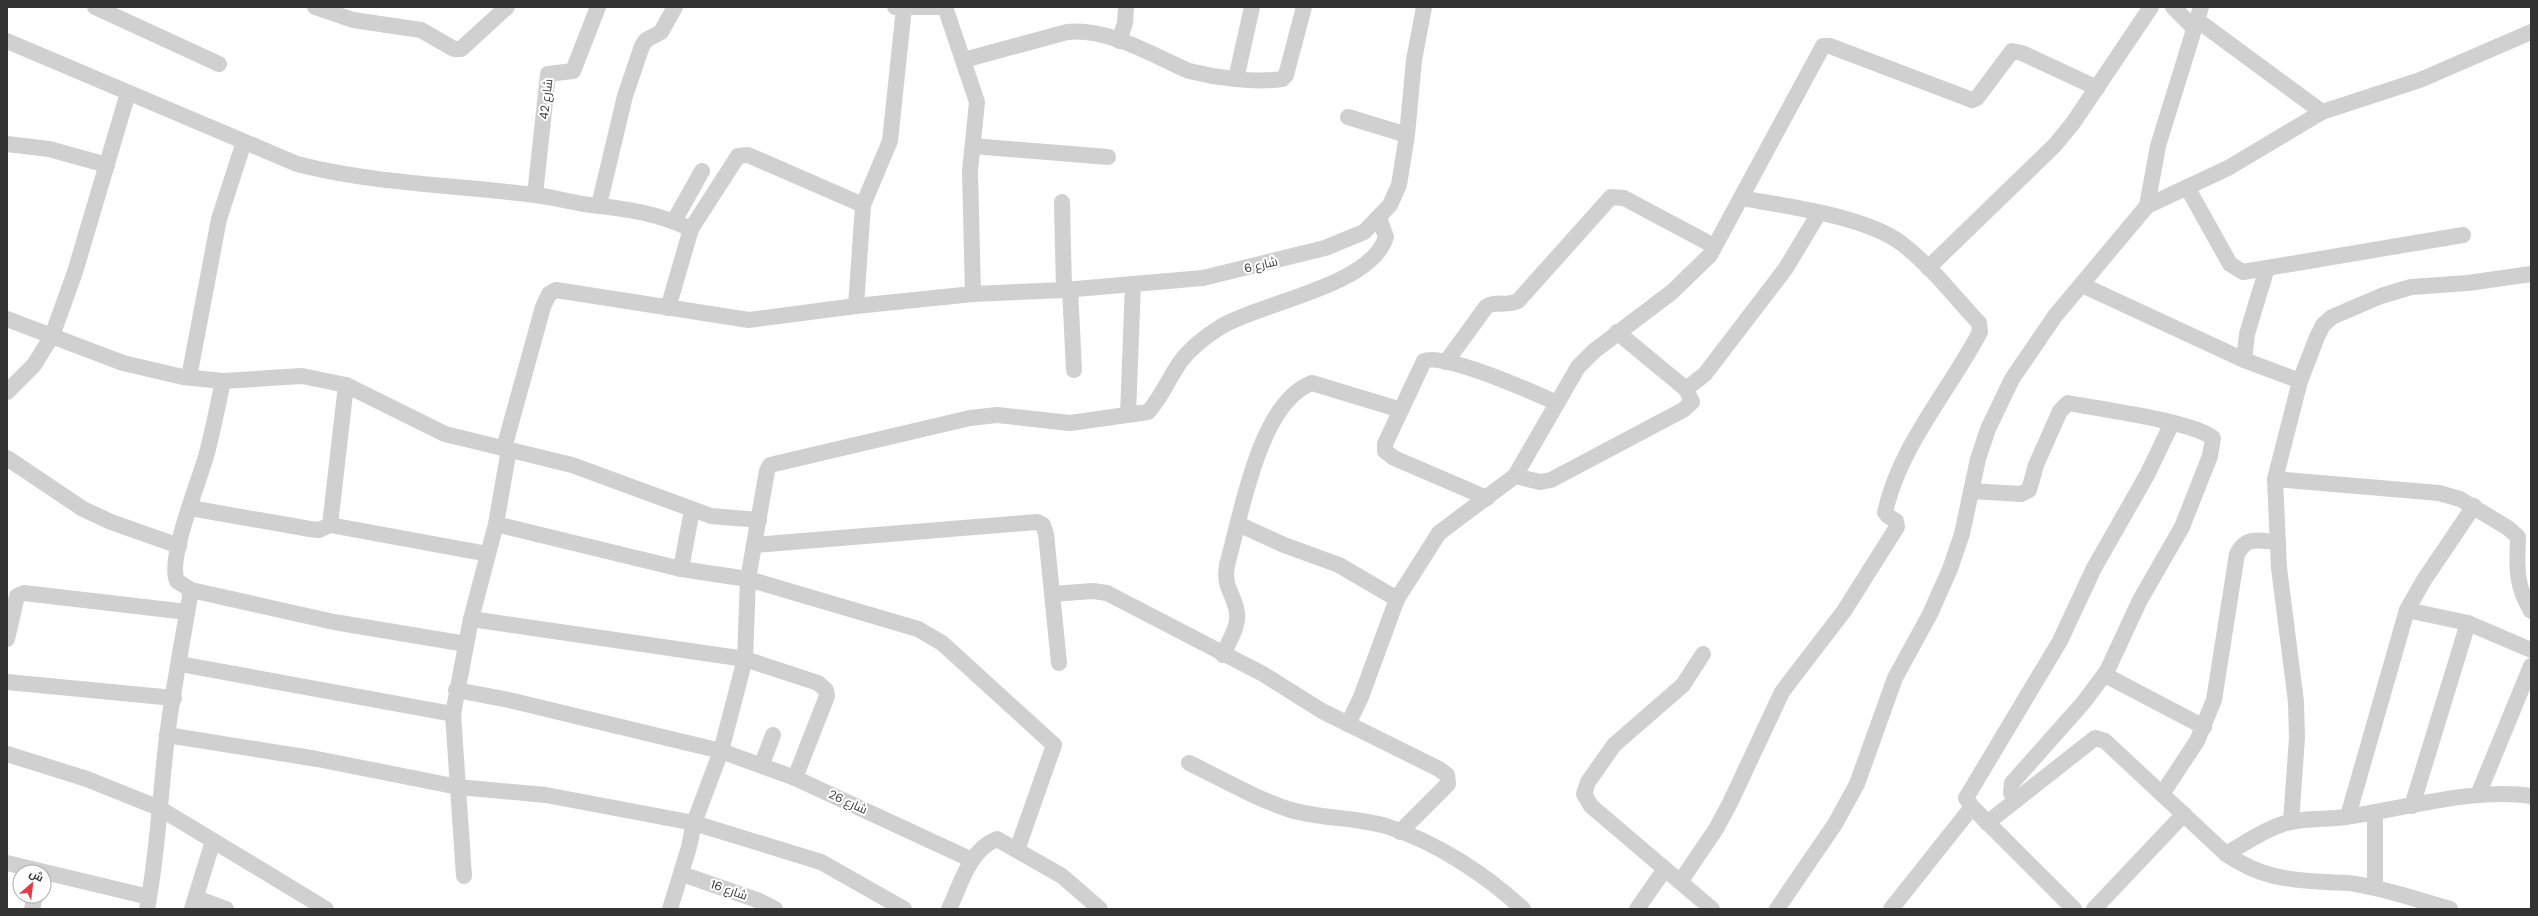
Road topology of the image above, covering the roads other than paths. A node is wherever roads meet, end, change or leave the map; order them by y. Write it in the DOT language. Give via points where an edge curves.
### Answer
graph roads {
  1 [pos="95,7"];
  2 [pos="315,7"];
  3 [pos="507,7"];
  4 [pos="598,7"];
  5 [pos="675,7"];
  6 [pos="945,7"];
  7 [pos="1126,7"];
  8 [pos="1252,7"];
  9 [pos="1304,7"];
  10 [pos="1424,7"];
  11 [pos="2151,7"];
  12 [pos="2173,7"];
  13 [pos="899,8"];
  14 [pos="2197,19"];
  15 [pos="2531,32"];
  16 [pos="7,41"];
  17 [pos="1118,41"];
  18 [pos="964,60"];
  19 [pos="219,64"];
  20 [pos="1236,79"];
  21 [pos="2097,88"];
  22 [pos="128,93"];
  23 [pos="2322,112"];
  24 [pos="1348,117"];
  25 [pos="1407,135"];
  26 [pos="244,142"];
  27 [pos="7,144"];
  28 [pos="973,146"];
  29 [pos="1108,156"];
  30 [pos="107,165"];
  31 [pos="702,171"];
  32 [pos="2186,188"];
  33 [pos="535,195"];
  34 [pos="1741,198"];
  35 [pos="1062,202"];
  36 [pos="599,205"];
  37 [pos="863,205"];
  38 [pos="2147,206"];
  39 [pos="1819,213"];
  40 [pos="1378,218"];
  41 [pos="674,221"];
  42 [pos="691,229"];
  43 [pos="2463,235"];
  44 [pos="1714,246"];
  45 [pos="1928,268"];
  46 [pos="2267,268"];
  47 [pos="2531,274"];
  48 [pos="1134,284"];
  49 [pos="2082,285"];
  50 [pos="1067,290"];
  51 [pos="973,294"];
  52 [pos="856,306"];
  53 [pos="668,308"];
  54 [pos="7,319"];
  55 [pos="1617,332"];
  56 [pos="52,336"];
  57 [pos="2244,360"];
  58 [pos="1446,362"];
  59 [pos="1074,370"];
  60 [pos="189,377"];
  61 [pos="223,381"];
  62 [pos="2300,381"];
  63 [pos="346,385"];
  64 [pos="1686,390"];
  65 [pos="7,392"];
  66 [pos="1557,403"];
  67 [pos="1401,410"];
  68 [pos="1128,414"];
  69 [pos="2172,423"];
  70 [pos="506,448"];
  71 [pos="7,458"];
  72 [pos="1515,476"];
  73 [pos="2275,479"];
  74 [pos="1971,491"];
  75 [pos="1487,498"];
  76 [pos="2474,506"];
  77 [pos="190,508"];
  78 [pos="692,510"];
  79 [pos="759,520"];
  80 [pos="496,524"];
  81 [pos="1238,524"];
  82 [pos="330,525"];
  83 [pos="2278,542"];
  84 [pos="754,545"];
  85 [pos="179,546"];
  86 [pos="488,554"];
  87 [pos="681,569"];
  88 [pos="748,579"];
  89 [pos="191,590"];
  90 [pos="1052,594"];
  91 [pos="1398,599"];
  92 [pos="2407,610"];
  93 [pos="2531,611"];
  94 [pos="188,612"];
  95 [pos="471,619"];
  96 [pos="2468,623"];
  97 [pos="7,639"];
  98 [pos="466,644"];
  99 [pos="2531,650"];
  100 [pos="1703,654"];
  101 [pos="1223,655"];
  102 [pos="745,659"];
  103 [pos="1059,663"];
  104 [pos="180,664"];
  105 [pos="2531,666"];
  106 [pos="2105,675"];
  107 [pos="7,682"];
  108 [pos="456,690"];
  109 [pos="174,698"];
  110 [pos="453,714"];
  111 [pos="1348,724"];
  112 [pos="2204,727"];
  113 [pos="168,735"];
  114 [pos="773,735"];
  115 [pos="721,751"];
  116 [pos="7,754"];
  117 [pos="1189,763"];
  118 [pos="762,764"];
  119 [pos="795,778"];
  120 [pos="458,787"];
  121 [pos="2162,794"];
  122 [pos="2478,795"];
  123 [pos="2531,796"];
  124 [pos="2016,800"];
  125 [pos="2412,806"];
  126 [pos="1972,807"];
  127 [pos="159,808"];
  128 [pos="2376,812"];
  129 [pos="2184,814"];
  130 [pos="2348,816"];
  131 [pos="2291,822"];
  132 [pos="694,823"];
  133 [pos="1987,823"];
  134 [pos="1400,832"];
  135 [pos="213,840"];
  136 [pos="1017,850"];
  137 [pos="2226,854"];
  138 [pos="972,860"];
  139 [pos="1665,869"];
  140 [pos="682,874"];
  141 [pos="52,875"];
  142 [pos="464,876"];
  143 [pos="1680,882"];
  144 [pos="2375,888"];
  145 [pos="148,903"];
  146 [pos="194,903"];
  147 [pos="754,905"];
  148 [pos="226,909"];
  149 [pos="326,909"];
  150 [pos="670,909"];
  151 [pos="775,909"];
  152 [pos="904,909"];
  153 [pos="949,909"];
  154 [pos="1100,909"];
  155 [pos="1523,909"];
  156 [pos="1637,909"];
  157 [pos="1712,909"];
  158 [pos="1777,909"];
  159 [pos="1891,909"];
  160 [pos="2074,909"];
  161 [pos="2094,909"];
  162 [pos="2450,909"];
  1 -- 19 [label="street"];
  2 -- 3 [label="street" via="353,20 421,30 454,49 461,49"];
  4 -- 33 [label="street, شارع 42" via="573,71 548,74"];
  5 -- 36 [label="street" via="661,32 646,40 642,46 625,96"];
  6 -- 13 [label="street"];
  6 -- 18 [label="street"];
  7 -- 17 [label="street"];
  8 -- 20 [label="street"];
  9 -- 20 [label="street" via="1284,78"];
  10 -- 25 [label="street, شارع 6" via="1414,60"];
  11 -- 21 [label="street"];
  12 -- 14 [label="street"];
  13 -- 37 [label="street" via="890,141"];
  14 -- 23 [label="street"];
  14 -- 38 [label="street" via="2158,146"];
  15 -- 23 [label="street" via="2420,80"];
  16 -- 22 [label="street"];
  17 -- 18 [label="street" via="1084,30 1067,32"];
  17 -- 20 [label="street" via="1188,71"];
  18 -- 28 [label="street" via="977,102"];
  21 -- 34 [label="street" via="2022,53 2012,51 1977,98 1972,100 1830,46 1822,46"];
  21 -- 45 [label="street" via="2055,145"];
  22 -- 26 [label="street"];
  22 -- 30 [label="street"];
  23 -- 32 [label="street" via="2228,168"];
  24 -- 25 [label="street"];
  25 -- 40 [label="street, شارع 6" via="1399,185 1390,205"];
  26 -- 33 [label="street" via="297,164 325,171 406,184"];
  26 -- 60 [label="street" via="218,220"];
  27 -- 30 [label="street" via="50,149"];
  28 -- 29 [label="street"];
  28 -- 51 [label="street" via="970,171"];
  30 -- 56 [label="street" via="75,272"];
  31 -- 41 [label="street"];
  32 -- 38 [label="street"];
  32 -- 46 [label="street" via="2230,264 2244,272"];
  33 -- 36 [label="street"];
  34 -- 39 [label="street"];
  34 -- 44 [label="street"];
  35 -- 50 [label="street"];
  36 -- 41 [label="street" via="628,209"];
  37 -- 42 [label="street" via="743,154 738,156"];
  37 -- 52 [label="street"];
  38 -- 49 [label="street"];
  39 -- 45 [label="street" via="1874,229 1899,242"];
  39 -- 64 [label="street" via="1786,268 1705,374"];
  40 -- 48 [label="street, شارع 6" via="1364,232 1345,242 1285,260 1203,278"];
  40 -- 68 [label="street" via="1386,238 1379,252 1370,260 1342,279 1224,325 1198,342 1185,356 1148,412"];
  41 -- 42 [label="street"];
  42 -- 53 [label="street"];
  43 -- 46 [label="street" via="2314,258"];
  44 -- 55 [label="street" via="1710,255 1672,292"];
  44 -- 58 [label="street" via="1624,198 1612,197 1518,302 1505,306 1493,303 1486,307"];
  45 -- 143 [label="street" via="1979,323 1980,332 1928,416 1897,478 1885,512 1896,521 1897,527 1844,611 1782,692 1730,803 1716,829"];
  46 -- 57 [label="street" via="2247,334"];
  47 -- 62 [label="street" via="2468,283 2411,287 2381,296 2332,317 2323,324"];
  48 -- 50 [label="street, شارع 6"];
  48 -- 68 [label="street"];
  49 -- 57 [label="street"];
  49 -- 74 [label="street" via="2055,316 2012,379 1988,429"];
  50 -- 51 [label="street, شارع 6"];
  50 -- 59 [label="street"];
  51 -- 52 [label="street, شارع 6"];
  52 -- 53 [label="street, شارع 6" via="748,320"];
  53 -- 70 [label="street, شارع 6" via="556,290 549,294 543,307"];
  54 -- 56 [label="street"];
  55 -- 64 [label="street"];
  55 -- 66 [label="street" via="1578,367"];
  56 -- 60 [label="street" via="123,363"];
  56 -- 65 [label="street" via="34,365"];
  57 -- 62 [label="street"];
  58 -- 66 [label="street" via="1511,383"];
  58 -- 67 [label="street" via="1424,361"];
  60 -- 61 [label="street"];
  61 -- 63 [label="street" via="302,376"];
  61 -- 77 [label="street" via="207,454"];
  62 -- 73 [label="street"];
  63 -- 70 [label="street" via="445,434"];
  63 -- 82 [label="street"];
  64 -- 72 [label="street" via="1692,402 1683,410 1565,474 1540,482"];
  66 -- 72 [label="street"];
  67 -- 75 [label="street" via="1385,444 1385,451"];
  67 -- 81 [label="street" via="1320,384 1308,384 1283,405 1259,451 1252,466"];
  68 -- 79 [label="street" via="1070,423 997,415 970,418 921,428 821,455 773,462 767,471"];
  69 -- 74 [label="street" via="2068,403 2060,411 2036,465 2029,490 2021,494"];
  69 -- 106 [label="street" via="2206,432 2213,438 2212,450 2182,527 2140,600"];
  69 -- 126 [label="street" via="2147,475 2094,568 2060,641 1968,795 1966,800"];
  70 -- 78 [label="street" via="572,465"];
  70 -- 80 [label="street, شارع 6"];
  71 -- 85 [label="street" via="82,509"];
  72 -- 75 [label="street"];
  73 -- 76 [label="street" via="2439,493"];
  73 -- 83 [label="street"];
  74 -- 158 [label="street" via="1962,534 1950,569 1930,614 1895,678 1857,784 1835,824"];
  75 -- 91 [label="street" via="1439,533"];
  76 -- 92 [label="street"];
  76 -- 93 [label="street" via="2518,537 2516,562 2519,582"];
  77 -- 82 [label="street" via="310,529 319,530"];
  77 -- 85 [label="street"];
  78 -- 79 [label="street" via="711,516"];
  78 -- 87 [label="street"];
  79 -- 84 [label="street"];
  80 -- 86 [label="street, شارع 6"];
  80 -- 87 [label="street"];
  81 -- 91 [label="street" via="1284,545 1339,565"];
  81 -- 101 [label="street" via="1225,578 1237,614 1237,623"];
  82 -- 86 [label="street"];
  83 -- 112 [label="street" via="2250,540 2244,543 2237,554 2214,700"];
  83 -- 131 [label="street" via="2296,702 2297,738"];
  84 -- 88 [label="street"];
  84 -- 90 [label="street" via="1037,522 1043,525 1046,534"];
  85 -- 89 [label="street" via="175,577"];
  86 -- 95 [label="street, شارع 6"];
  87 -- 88 [label="street"];
  88 -- 102 [label="street"];
  88 -- 136 [label="street" via="918,628 942,643 970,671 1050,739 1054,749"];
  89 -- 94 [label="street"];
  89 -- 98 [label="street" via="334,622"];
  90 -- 101 [label="street" via="1093,590 1107,593"];
  90 -- 103 [label="street"];
  91 -- 111 [label="street" via="1361,697"];
  92 -- 96 [label="street"];
  92 -- 130 [label="street"];
  94 -- 97 [label="street" via="24,593 17,596 14,601"];
  94 -- 104 [label="street"];
  95 -- 98 [label="street, شارع 6"];
  95 -- 102 [label="street"];
  96 -- 99 [label="street"];
  96 -- 125 [label="street"];
  98 -- 108 [label="street, شارع 6"];
  100 -- 139 [label="street" via="1678,689 1614,745 1585,787 1586,800 1591,806"];
  101 -- 111 [label="street" via="1263,674"];
  102 -- 115 [label="street"];
  102 -- 119 [label="street" via="818,683 826,690 827,696"];
  104 -- 109 [label="street"];
  104 -- 110 [label="street"];
  105 -- 122 [label="street"];
  106 -- 112 [label="street"];
  106 -- 124 [label="street" via="2084,703 2012,783 2011,793"];
  107 -- 109 [label="street"];
  108 -- 110 [label="street, شارع 6"];
  108 -- 115 [label="street, شارع 26" via="531,705"];
  109 -- 113 [label="street"];
  110 -- 120 [label="street, شارع 6"];
  111 -- 134 [label="street" via="1447,775 1449,779 1444,790"];
  112 -- 121 [label="street"];
  113 -- 120 [label="street" via="318,759"];
  113 -- 127 [label="street"];
  114 -- 118 [label="street"];
  115 -- 118 [label="street, شارع 26"];
  115 -- 132 [label="street"];
  116 -- 127 [label="street" via="87,779"];
  117 -- 134 [label="street" via="1290,810 1352,819"];
  118 -- 119 [label="street, شارع 26"];
  119 -- 138 [label="street, شارع 26"];
  120 -- 132 [label="street" via="546,795"];
  120 -- 142 [label="street, شارع 6"];
  121 -- 124 [label="street" via="2105,741 2095,738"];
  121 -- 129 [label="street"];
  122 -- 123 [label="street"];
  122 -- 125 [label="street"];
  124 -- 133 [label="street"];
  125 -- 128 [label="street"];
  126 -- 133 [label="street"];
  126 -- 159 [label="street"];
  127 -- 135 [label="street"];
  127 -- 145 [label="street" via="158,850"];
  128 -- 130 [label="street"];
  128 -- 144 [label="street"];
  129 -- 137 [label="street"];
  129 -- 161 [label="street"];
  130 -- 131 [label="street"];
  131 -- 137 [label="street" via="2281,824"];
  132 -- 140 [label="street"];
  132 -- 152 [label="street" via="821,862"];
  133 -- 160 [label="street"];
  134 -- 155 [label="street" via="1475,871"];
  135 -- 146 [label="street"];
  135 -- 149 [label="street"];
  136 -- 138 [label="street" via="997,839 985,844"];
  136 -- 154 [label="street" via="1062,876"];
  137 -- 144 [label="street" via="2245,867 2264,875 2286,880 2352,883"];
  138 -- 153 [label="street"];
  139 -- 143 [label="street"];
  139 -- 156 [label="street"];
  140 -- 147 [label="street, شارع 16"];
  140 -- 150 [label="street"];
  141 -- 145 [label="street"];
  143 -- 157 [label="street"];
  144 -- 162 [label="street"];
  146 -- 148 [label="street"];
  147 -- 151 [label="street, شارع 16"];
}
